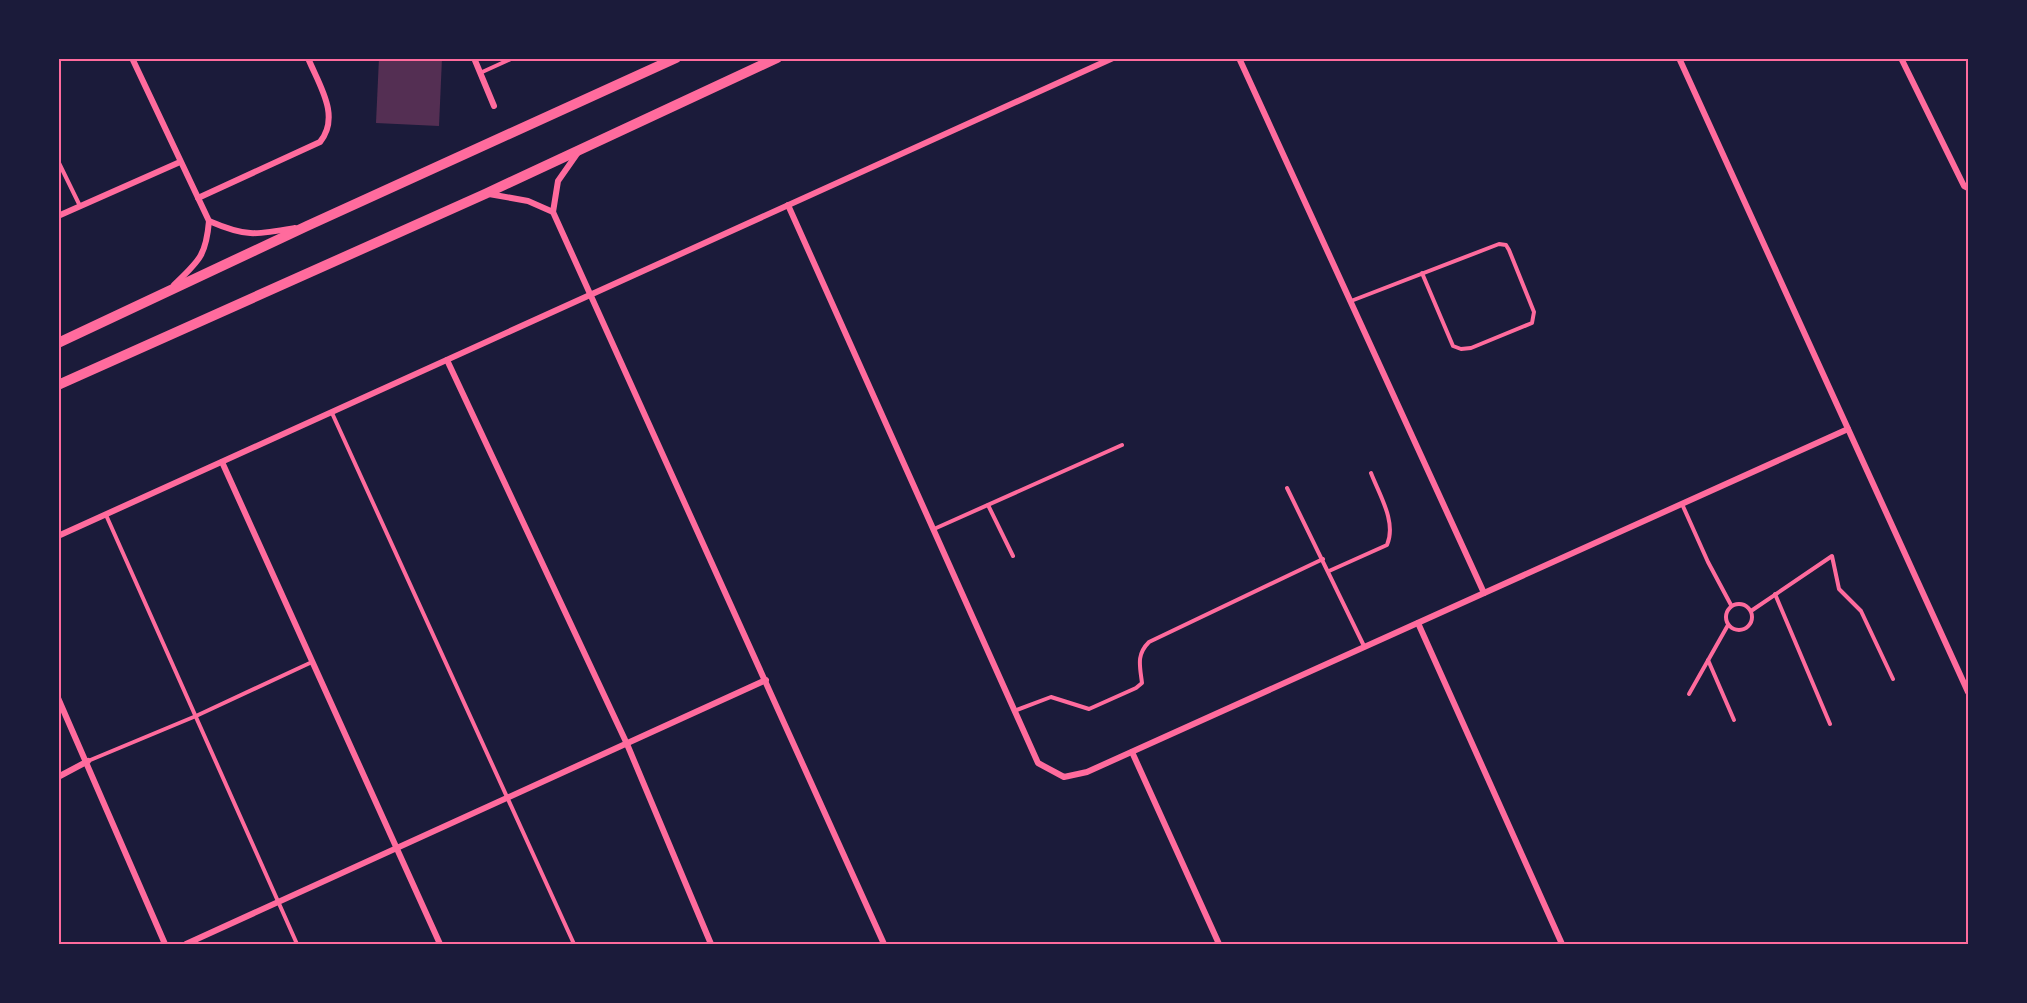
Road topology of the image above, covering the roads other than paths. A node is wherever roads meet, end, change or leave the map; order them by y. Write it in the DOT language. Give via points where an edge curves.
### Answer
graph roads {
  1 [pos="132,58"];
  2 [pos="308,58"];
  3 [pos="474,58"];
  4 [pos="513,58"];
  5 [pos="676,58"];
  6 [pos="777,58"];
  7 [pos="1113,58"];
  8 [pos="1239,58"];
  9 [pos="1679,58"];
  10 [pos="1901,58"];
  11 [pos="480,74"];
  12 [pos="494,106"];
  13 [pos="581,148"];
  14 [pos="58,160"];
  15 [pos="180,162"];
  16 [pos="1968,188"];
  17 [pos="485,194"];
  18 [pos="198,198"];
  19 [pos="788,205"];
  20 [pos="80,207"];
  21 [pos="553,212"];
  22 [pos="58,216"];
  23 [pos="209,221"];
  24 [pos="307,226"];
  25 [pos="1422,273"];
  26 [pos="167,291"];
  27 [pos="590,295"];
  28 [pos="1350,302"];
  29 [pos="58,343"];
  30 [pos="447,360"];
  31 [pos="58,385"];
  32 [pos="331,412"];
  33 [pos="1848,429"];
  34 [pos="1122,445"];
  35 [pos="222,462"];
  36 [pos="1371,473"];
  37 [pos="1287,488"];
  38 [pos="1682,504"];
  39 [pos="988,505"];
  40 [pos="105,514"];
  41 [pos="933,530"];
  42 [pos="58,536"];
  43 [pos="1012,556"];
  44 [pos="1323,559"];
  45 [pos="1329,571"];
  46 [pos="1484,593"];
  47 [pos="1775,594"];
  48 [pos="1731,605"];
  49 [pos="1751,611"];
  50 [pos="1418,623"];
  51 [pos="1728,625"];
  52 [pos="1364,647"];
  53 [pos="1708,660"];
  54 [pos="312,662"];
  55 [pos="1893,679"];
  56 [pos="766,680"];
  57 [pos="1967,682"];
  58 [pos="1968,692"];
  59 [pos="1689,694"];
  60 [pos="58,698"];
  61 [pos="1014,711"];
  62 [pos="196,716"];
  63 [pos="1734,720"];
  64 [pos="1830,724"];
  65 [pos="627,744"];
  66 [pos="1132,752"];
  67 [pos="88,761"];
  68 [pos="58,777"];
  69 [pos="509,797"];
  70 [pos="397,848"];
  71 [pos="278,902"];
  72 [pos="165,945"];
  73 [pos="186,945"];
  74 [pos="297,945"];
  75 [pos="440,945"];
  76 [pos="574,945"];
  77 [pos="711,945"];
  78 [pos="884,945"];
  79 [pos="1219,945"];
  80 [pos="1562,945"];
  1 -- 15 [label="street"];
  2 -- 18 [label="street" via="330,112 327,134 320,142"];
  3 -- 11 [label="street"];
  4 -- 11 [label="lane"];
  5 -- 24 [label="street"];
  6 -- 13 [label="street"];
  7 -- 19 [label="street"];
  8 -- 28 [label="street"];
  9 -- 33 [label="street"];
  10 -- 16 [label="street"];
  11 -- 12 [label="street"];
  13 -- 17 [label="street"];
  13 -- 21 [label="street" via="558,182"];
  14 -- 20 [label="lane"];
  15 -- 18 [label="street"];
  15 -- 20 [label="street"];
  17 -- 21 [label="street" via="528,201"];
  17 -- 31 [label="street"];
  18 -- 23 [label="street"];
  19 -- 27 [label="street"];
  19 -- 41 [label="street"];
  20 -- 22 [label="street"];
  21 -- 27 [label="street"];
  23 -- 24 [label="street" via="239,234 259,235"];
  23 -- 26 [label="street" via="207,246"];
  24 -- 26 [label="street"];
  25 -- 25 [label="lane" via="1499,244 1506,245 1534,312 1532,323 1471,348 1453,346"];
  25 -- 28 [label="lane"];
  26 -- 29 [label="street"];
  27 -- 30 [label="street"];
  27 -- 56 [label="street"];
  28 -- 46 [label="street"];
  30 -- 32 [label="street"];
  30 -- 65 [label="street"];
  32 -- 35 [label="street"];
  32 -- 69 [label="lane"];
  33 -- 38 [label="street"];
  33 -- 57 [label="street"];
  34 -- 39 [label="lane"];
  35 -- 40 [label="street"];
  35 -- 54 [label="street"];
  36 -- 45 [label="lane" via="1388,516 1391,537 1387,545"];
  37 -- 44 [label="lane"];
  38 -- 46 [label="street"];
  38 -- 48 [label="lane"];
  39 -- 41 [label="lane"];
  39 -- 43 [label="lane"];
  40 -- 42 [label="street"];
  40 -- 62 [label="lane"];
  41 -- 61 [label="street"];
  44 -- 45 [label="lane"];
  44 -- 61 [label="lane" via="1149,642 1139,658 1142,683 1136,688 1089,709 1051,697"];
  45 -- 52 [label="lane"];
  46 -- 50 [label="street"];
  47 -- 49 [label="lane"];
  47 -- 55 [label="lane" via="1832,556 1839,589 1861,611"];
  47 -- 64 [label="lane"];
  48 -- 49 [label="lane" via="1740,603"];
  48 -- 51 [label="lane" via="1726,612"];
  49 -- 51 [label="lane" via="1752,619 1744,629 1735,630"];
  50 -- 52 [label="street"];
  50 -- 80 [label="street"];
  51 -- 53 [label="lane"];
  52 -- 66 [label="street"];
  53 -- 59 [label="lane"];
  53 -- 63 [label="lane"];
  54 -- 62 [label="lane"];
  54 -- 70 [label="street"];
  56 -- 65 [label="street"];
  56 -- 78 [label="street"];
  57 -- 58 [label="street"];
  60 -- 67 [label="street"];
  61 -- 66 [label="street" via="1038,763 1064,777 1087,772"];
  62 -- 67 [label="lane"];
  62 -- 71 [label="lane"];
  65 -- 69 [label="street"];
  65 -- 77 [label="street"];
  66 -- 79 [label="street"];
  67 -- 68 [label="street"];
  67 -- 72 [label="street"];
  69 -- 70 [label="street"];
  69 -- 76 [label="lane"];
  70 -- 71 [label="street"];
  70 -- 75 [label="street"];
  71 -- 73 [label="street"];
  71 -- 74 [label="lane"];
}
